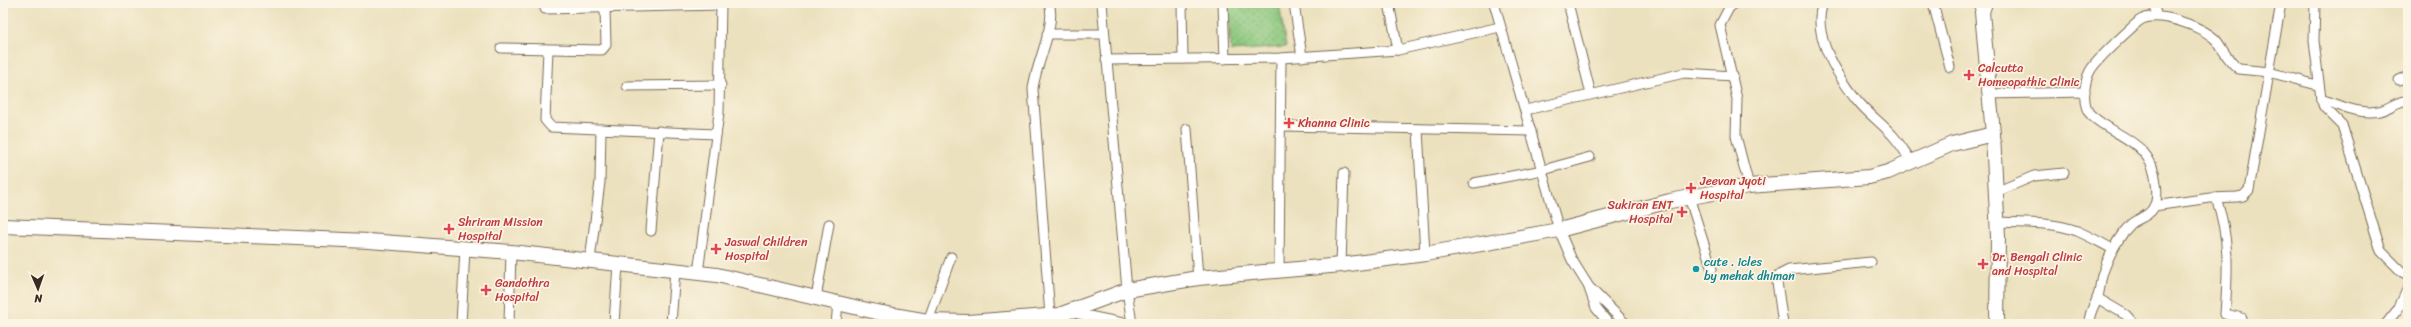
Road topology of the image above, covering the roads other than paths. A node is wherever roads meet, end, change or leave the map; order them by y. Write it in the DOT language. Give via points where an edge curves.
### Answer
graph roads {
  1 [pos="1049,3"];
  2 [pos="1102,3"];
  3 [pos="1182,3"];
  4 [pos="1223,3"];
  5 [pos="1294,3"];
  6 [pos="1389,3"];
  7 [pos="1494,3"];
  8 [pos="1568,3"];
  9 [pos="1735,3"];
  10 [pos="1823,3"];
  11 [pos="1933,3"];
  12 [pos="2154,3"];
  13 [pos="2281,3"];
  14 [pos="2315,3"];
  15 [pos="721,4"];
  16 [pos="1983,4"];
  17 [pos="605,8"];
  18 [pos="545,9"];
  19 [pos="2156,15"];
  20 [pos="1500,27"];
  21 [pos="1047,34"];
  22 [pos="1103,34"];
  23 [pos="501,48"];
  24 [pos="548,50"];
  25 [pos="1398,50"];
  26 [pos="1302,57"];
  27 [pos="1281,58"];
  28 [pos="1183,59"];
  29 [pos="1225,59"];
  30 [pos="1106,60"];
  31 [pos="1950,67"];
  32 [pos="2269,72"];
  33 [pos="1733,76"];
  34 [pos="2408,76"];
  35 [pos="2399,80"];
  36 [pos="2317,84"];
  37 [pos="721,85"];
  38 [pos="627,86"];
  39 [pos="2085,92"];
  40 [pos="1591,94"];
  41 [pos="1988,94"];
  42 [pos="2320,99"];
  43 [pos="2408,100"];
  44 [pos="1526,110"];
  45 [pos="1282,126"];
  46 [pos="1187,129"];
  47 [pos="601,130"];
  48 [pos="1418,130"];
  49 [pos="1531,131"];
  50 [pos="659,132"];
  51 [pos="716,134"];
  52 [pos="1993,134"];
  53 [pos="1590,157"];
  54 [pos="1912,162"];
  55 [pos="1543,170"];
  56 [pos="1344,173"];
  57 [pos="2064,173"];
  58 [pos="1474,183"];
  59 [pos="1749,186"];
  60 [pos="1996,192"];
  61 [pos="1689,197"];
  62 [pos="2216,198"];
  63 [pos="2154,206"];
  64 [pos="1997,222"];
  65 [pos="829,224"];
  66 [pos="3,226"];
  67 [pos="1559,230"];
  68 [pos="651,231"];
  69 [pos="465,249"];
  70 [pos="2113,249"];
  71 [pos="511,252"];
  72 [pos="1425,254"];
  73 [pos="951,257"];
  74 [pos="590,260"];
  75 [pos="1871,262"];
  76 [pos="618,264"];
  77 [pos="1341,265"];
  78 [pos="1712,269"];
  79 [pos="675,270"];
  80 [pos="1279,271"];
  81 [pos="698,273"];
  82 [pos="2408,275"];
  83 [pos="1198,278"];
  84 [pos="1589,287"];
  85 [pos="2408,288"];
  86 [pos="1127,290"];
  87 [pos="816,298"];
  88 [pos="2097,298"];
  89 [pos="838,303"];
  90 [pos="1069,312"];
  91 [pos="1050,316"];
  92 [pos="928,321"];
  93 [pos="461,324"];
  94 [pos="509,324"];
  95 [pos="614,324"];
  96 [pos="671,324"];
  97 [pos="836,324"];
  98 [pos="1128,324"];
  99 [pos="1132,324"];
  100 [pos="1609,324"];
  101 [pos="1626,324"];
  102 [pos="1783,324"];
  103 [pos="1997,324"];
  104 [pos="2089,324"];
  105 [pos="2134,324"];
  106 [pos="2240,324"];
  107 [pos="2386,324"];
  1 -- 21 [label="street" via="1051,11"];
  2 -- 22 [label="street"];
  3 -- 28 [label="street"];
  4 -- 29 [label="street"];
  5 -- 26 [label="street"];
  6 -- 25 [label="street"];
  7 -- 20 [label="street"];
  8 -- 40 [label="street"];
  9 -- 33 [label="street" via="1729,8 1720,25"];
  10 -- 54 [label="street" via="1818,16 1825,44 1837,71 1858,101 1894,137"];
  11 -- 31 [label="street"];
  12 -- 19 [label="street"];
  13 -- 32 [label="street"];
  14 -- 36 [label="street"];
  15 -- 17 [label="street"];
  15 -- 37 [label="street"];
  16 -- 41 [label="main road"];
  17 -- 18 [label="street"];
  17 -- 24 [label="street" via="604,49"];
  19 -- 32 [label="street" via="2202,30 2215,40 2239,69"];
  19 -- 39 [label="street" via="2139,21 2091,69"];
  20 -- 25 [label="street"];
  20 -- 44 [label="street"];
  21 -- 22 [label="street"];
  21 -- 91 [label="street" via="1034,76 1033,89"];
  22 -- 30 [label="street"];
  23 -- 24 [label="street"];
  24 -- 47 [label="street" via="546,123 555,128"];
  25 -- 26 [label="street"];
  26 -- 27 [label="street"];
  27 -- 29 [label="street"];
  27 -- 45 [label="street"];
  28 -- 29 [label="street"];
  28 -- 30 [label="street"];
  30 -- 86 [label="street"];
  32 -- 36 [label="street"];
  32 -- 62 [label="street" via="2249,190 2243,196"];
  33 -- 40 [label="street" via="1684,74"];
  33 -- 59 [label="street" via="1738,107 1736,136"];
  34 -- 35 [label="street"];
  36 -- 42 [label="street"];
  37 -- 38 [label="street"];
  37 -- 51 [label="street"];
  39 -- 41 [label="street"];
  39 -- 63 [label="street" via="2091,116 2126,136 2147,158 2156,183"];
  40 -- 44 [label="street"];
  41 -- 52 [label="main road"];
  42 -- 43 [label="street" via="2347,108 2373,111 2383,110 2400,101"];
  42 -- 82 [label="street" via="2342,125 2381,251"];
  44 -- 49 [label="street"];
  45 -- 48 [label="street"];
  45 -- 80 [label="street"];
  46 -- 83 [label="street"];
  47 -- 50 [label="street"];
  47 -- 74 [label="street" via="600,182"];
  48 -- 49 [label="street"];
  48 -- 72 [label="street"];
  49 -- 55 [label="street"];
  50 -- 51 [label="street"];
  50 -- 68 [label="street"];
  51 -- 81 [label="street"];
  52 -- 54 [label="main road" via="1952,144"];
  52 -- 60 [label="main road"];
  53 -- 55 [label="street"];
  54 -- 59 [label="main road" via="1869,177"];
  55 -- 58 [label="street"];
  55 -- 67 [label="street"];
  56 -- 77 [label="street"];
  57 -- 60 [label="street" via="2034,176"];
  59 -- 61 [label="main road"];
  60 -- 64 [label="main road"];
  61 -- 67 [label="main road"];
  61 -- 78 [label="street"];
  62 -- 63 [label="street"];
  62 -- 106 [label="street" via="2223,219 2229,263 2225,314 2242,318"];
  63 -- 70 [label="street" via="2144,218 2130,225"];
  64 -- 70 [label="street" via="2040,223 2062,227 2077,231"];
  64 -- 103 [label="main road"];
  65 -- 87 [label="street"];
  66 -- 69 [label="main road" via="369,241"];
  67 -- 72 [label="main road"];
  67 -- 84 [label="street" via="1572,260"];
  69 -- 71 [label="main road"];
  69 -- 93 [label="street"];
  70 -- 88 [label="street" via="2102,274"];
  71 -- 74 [label="main road"];
  71 -- 94 [label="street"];
  72 -- 77 [label="main road"];
  73 -- 92 [label="street"];
  74 -- 76 [label="main road"];
  75 -- 102 [label="street" via="1780,273 1777,282"];
  76 -- 79 [label="main road"];
  76 -- 95 [label="street"];
  77 -- 80 [label="main road"];
  79 -- 81 [label="main road"];
  79 -- 96 [label="street"];
  80 -- 83 [label="main road"];
  81 -- 87 [label="main road"];
  83 -- 86 [label="main road"];
  84 -- 100 [label="street" via="1596,308"];
  84 -- 101 [label="street"];
  85 -- 107 [label="street" via="2398,309"];
  86 -- 90 [label="main road"];
  86 -- 99 [label="street"];
  87 -- 89 [label="main road"];
  88 -- 104 [label="street" via="2091,308"];
  88 -- 105 [label="street" via="2126,315"];
  89 -- 92 [label="main road"];
  89 -- 97 [label="street"];
  90 -- 91 [label="main road"];
  90 -- 98 [label="street"];
  91 -- 92 [label="main road" via="968,322"];
}
